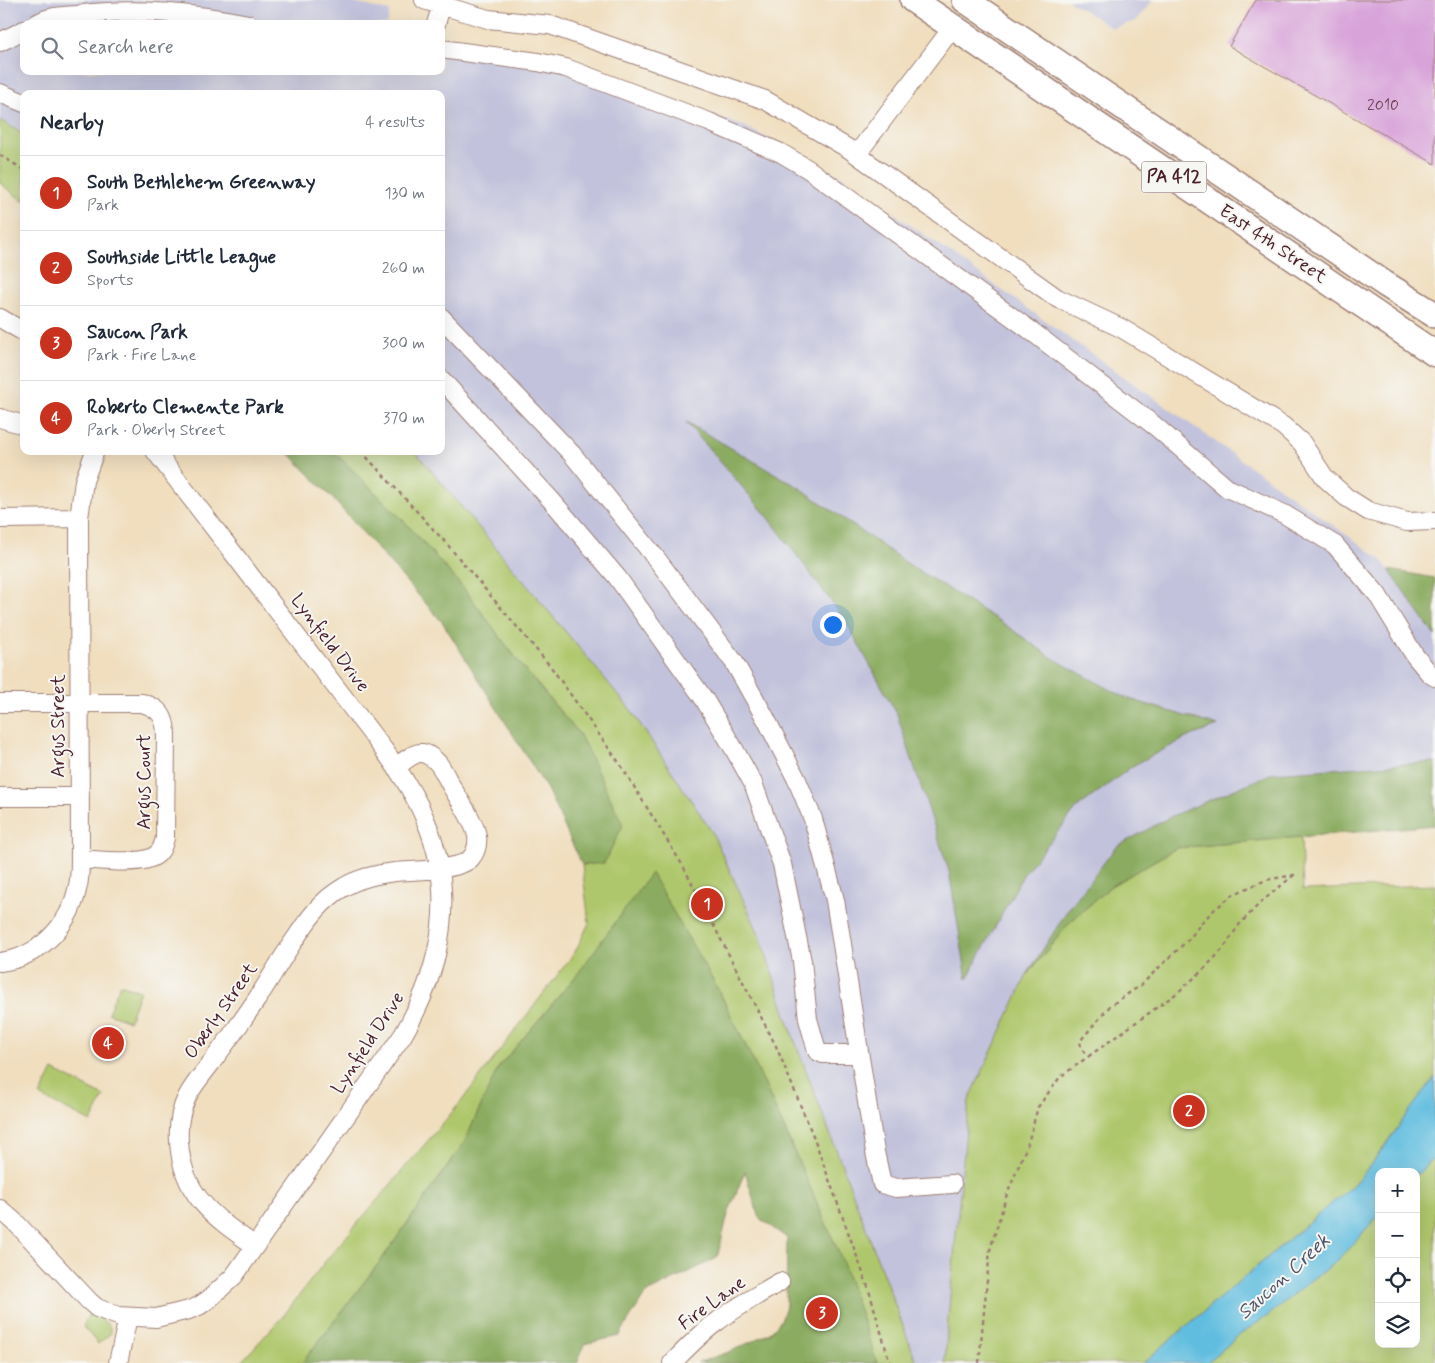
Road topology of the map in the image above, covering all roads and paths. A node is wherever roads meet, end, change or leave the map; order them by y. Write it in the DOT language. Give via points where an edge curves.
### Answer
graph roads {
  1 [pos="424,0"];
  2 [pos="913,0"];
  3 [pos="965,0"];
  4 [pos="442,3"];
  5 [pos="43,20"];
  6 [pos="227,20"];
  7 [pos="437,20"];
  8 [pos="953,27"];
  9 [pos="20,32"];
  10 [pos="0,42"];
  11 [pos="445,50"];
  12 [pos="0,93"];
  13 [pos="20,101"];
  14 [pos="857,154"];
  15 [pos="0,155"];
  16 [pos="20,168"];
  17 [pos="1435,315"];
  18 [pos="0,318"];
  19 [pos="445,321"];
  20 [pos="20,330"];
  21 [pos="1435,354"];
  22 [pos="445,383"];
  23 [pos="0,418"];
  24 [pos="20,424"];
  25 [pos="92,455"];
  26 [pos="158,455"];
  27 [pos="365,455"];
  28 [pos="79,518"];
  29 [pos="0,519"];
  30 [pos="1435,521"];
  31 [pos="1435,677"];
  32 [pos="0,703"];
  33 [pos="79,703"];
  34 [pos="396,767"];
  35 [pos="0,797"];
  36 [pos="80,797"];
  37 [pos="80,859"];
  38 [pos="439,868"];
  39 [pos="0,962"];
  40 [pos="859,1054"];
  41 [pos="1090,1056"];
  42 [pos="952,1184"];
  43 [pos="0,1209"];
  44 [pos="256,1246"];
  45 [pos="780,1282"];
  46 [pos="128,1317"];
  47 [pos="118,1363"];
  48 [pos="672,1363"];
  49 [pos="890,1363"];
  50 [pos="979,1363"];
  1 -- 4 [label="street"];
  2 -- 8 [label="highway, East 4th Street / PA 412"];
  3 -- 17 [label="highway, East 4th Street / PA 412"];
  4 -- 7 [label="street"];
  4 -- 14 [label="street" via="488,19 550,25 764,100"];
  5 -- 6 [label="street" via="94,12 140,11 187,13"];
  8 -- 14 [label="street"];
  8 -- 21 [label="highway, East 4th Street / PA 412"];
  9 -- 10 [label="street"];
  11 -- 31 [label="street" via="566,68 750,139 808,169 1030,330 1156,426 1227,488 1284,514 1335,544 1377,594 1415,656"];
  12 -- 13 [label="street"];
  14 -- 30 [label="street" via="1057,298 1121,328 1283,426 1302,443 1326,478 1346,497 1368,511 1407,522"];
  15 -- 16 [label="path"];
  18 -- 20 [label="street"];
  19 -- 40 [label="street" via="572,454 734,662 797,780 812,819 835,900"];
  22 -- 40 [label="street" via="618,577 704,698 753,784 782,864 802,961 808,1019 817,1051 823,1054"];
  23 -- 24 [label="street"];
  25 -- 28 [label="street, Argus Street" via="84,481"];
  26 -- 34 [label="street, Lynfield Drive"];
  27 -- 49 [label="path" via="446,543 551,667 620,764 683,866 772,1038 795,1092 865,1279"];
  28 -- 29 [label="street"];
  28 -- 33 [label="street, Argus Street"];
  32 -- 33 [label="street"];
  33 -- 36 [label="street, Argus Street"];
  33 -- 37 [label="street, Argus Court" via="149,705 159,712 166,729 165,838 162,848 155,856 144,860"];
  34 -- 38 [label="street, Lynfield Drive" via="426,821"];
  34 -- 38 [label="street, Oberly Street" via="414,754 431,757 440,766 474,826 477,840 472,857 459,865"];
  35 -- 36 [label="street"];
  36 -- 37 [label="street, Argus Street"];
  37 -- 39 [label="street, Argus Street" via="74,900 55,933 34,950"];
  38 -- 44 [label="street, Lynfield Drive" via="443,899 439,946 414,1017"];
  38 -- 44 [label="street, Oberly Street" via="370,877 346,885 327,898 308,919 244,1019 188,1096 179,1132 184,1174 210,1212"];
  40 -- 42 [label="street" via="882,1184 896,1188"];
  41 -- 41 [label="path" via="1080,1048 1080,1041 1110,1006 1141,985 1215,909 1246,888 1294,875 1239,925 1201,972"];
  41 -- 50 [label="path" via="1060,1077 1038,1107 990,1250"];
  43 -- 46 [label="street, Lynfield Drive" via="97,1308"];
  44 -- 46 [label="street, Lynfield Drive" via="234,1276 199,1306 161,1317"];
  45 -- 48 [label="street, Fire Lane" via="717,1322"];
  46 -- 47 [label="street"];
}
